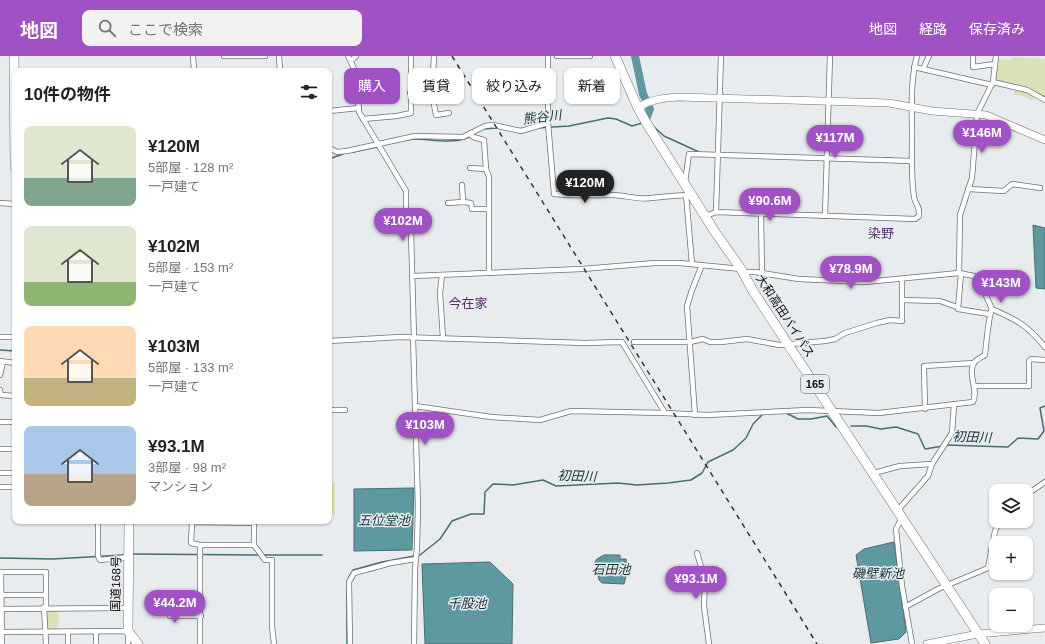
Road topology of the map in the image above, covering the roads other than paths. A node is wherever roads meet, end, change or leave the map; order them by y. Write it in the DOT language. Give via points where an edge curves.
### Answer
graph roads {
  1 [pos="14,56"];
  2 [pos="193,56"];
  3 [pos="224,56"];
  4 [pos="243,56"];
  5 [pos="265,56"];
  6 [pos="279,56"];
  7 [pos="356,56"];
  8 [pos="411,56"];
  9 [pos="434,56"];
  10 [pos="548,56"];
  11 [pos="557,56"];
  12 [pos="590,56"];
  13 [pos="616,56"];
  14 [pos="721,56"];
  15 [pos="830,56"];
  16 [pos="917,56"];
  17 [pos="929,56"];
  18 [pos="973,56"];
  19 [pos="996,56"];
  20 [pos="350,58"];
  21 [pos="995,64"];
  22 [pos="914,67"];
  23 [pos="14,68"];
  24 [pos="194,68"];
  25 [pos="280,68"];
  26 [pos="354,68"];
  27 [pos="411,68"];
  28 [pos="433,68"];
  29 [pos="923,69"];
  30 [pos="993,84"];
  31 [pos="720,98"];
  32 [pos="1045,100"];
  33 [pos="829,102"];
  34 [pos="358,104"];
  35 [pos="410,104"];
  36 [pos="434,104"];
  37 [pos="911,107"];
  38 [pos="359,108"];
  39 [pos="640,108"];
  40 [pos="332,111"];
  41 [pos="449,113"];
  42 [pos="977,114"];
  43 [pos="363,119"];
  44 [pos="548,123"];
  45 [pos="472,136"];
  46 [pos="1045,140"];
  47 [pos="377,145"];
  48 [pos="332,150"];
  49 [pos="718,156"];
  50 [pos="827,159"];
  51 [pos="912,161"];
  52 [pos="470,168"];
  53 [pos="486,169"];
  54 [pos="685,183"];
  55 [pos="462,185"];
  56 [pos="1040,188"];
  57 [pos="968,189"];
  58 [pos="689,195"];
  59 [pos="463,202"];
  60 [pos="448,203"];
  61 [pos="0,204"];
  62 [pos="12,204"];
  63 [pos="489,209"];
  64 [pos="716,212"];
  65 [pos="761,214"];
  66 [pos="706,216"];
  67 [pos="824,216"];
  68 [pos="692,264"];
  69 [pos="702,265"];
  70 [pos="742,270"];
  71 [pos="489,273"];
  72 [pos="762,273"];
  73 [pos="960,273"];
  74 [pos="442,274"];
  75 [pos="413,276"];
  76 [pos="902,279"];
  77 [pos="902,300"];
  78 [pos="957,307"];
  79 [pos="992,309"];
  80 [pos="989,314"];
  81 [pos="0,336"];
  82 [pos="12,337"];
  83 [pos="414,338"];
  84 [pos="443,338"];
  85 [pos="332,341"];
  86 [pos="634,342"];
  87 [pos="690,342"];
  88 [pos="789,343"];
  89 [pos="1045,347"];
  90 [pos="1045,360"];
  91 [pos="1,361"];
  92 [pos="12,363"];
  93 [pos="974,363"];
  94 [pos="0,375"];
  95 [pos="975,386"];
  96 [pos="0,390"];
  97 [pos="12,396"];
  98 [pos="954,404"];
  99 [pos="415,406"];
  100 [pos="925,409"];
  101 [pos="332,410"];
  102 [pos="345,410"];
  103 [pos="833,410"];
  104 [pos="665,413"];
  105 [pos="695,415"];
  106 [pos="0,422"];
  107 [pos="12,422"];
  108 [pos="0,449"];
  109 [pos="12,449"];
  110 [pos="932,464"];
  111 [pos="0,473"];
  112 [pos="12,473"];
  113 [pos="874,473"];
  114 [pos="1045,482"];
  115 [pos="0,487"];
  116 [pos="12,487"];
  117 [pos="1033,490"];
  118 [pos="901,514"];
  119 [pos="98,524"];
  120 [pos="129,524"];
  121 [pos="192,524"];
  122 [pos="254,524"];
  123 [pos="996,528"];
  124 [pos="200,545"];
  125 [pos="254,545"];
  126 [pos="697,553"];
  127 [pos="129,557"];
  128 [pos="416,557"];
  129 [pos="1,572"];
  130 [pos="947,585"];
  131 [pos="1,594"];
  132 [pos="46,595"];
  133 [pos="45,607"];
  134 [pos="905,607"];
  135 [pos="128,608"];
  136 [pos="1,609"];
  137 [pos="170,609"];
  138 [pos="200,616"];
  139 [pos="1045,628"];
  140 [pos="128,631"];
  141 [pos="2,632"];
  142 [pos="46,632"];
  143 [pos="68,632"];
  144 [pos="96,632"];
  145 [pos="978,634"];
  146 [pos="2,644"];
  147 [pos="46,644"];
  148 [pos="68,644"];
  149 [pos="96,644"];
  150 [pos="128,644"];
  151 [pos="138,644"];
  152 [pos="200,644"];
  153 [pos="274,644"];
  154 [pos="350,644"];
  155 [pos="414,644"];
  156 [pos="709,644"];
  157 [pos="912,644"];
  158 [pos="927,644"];
  159 [pos="985,644"];
  1 -- 23 [label="highway"];
  2 -- 24 [label="street"];
  3 -- 4 [label="street"];
  4 -- 5 [label="street"];
  6 -- 25 [label="street"];
  7 -- 20 [label="street"];
  8 -- 27 [label="street"];
  9 -- 28 [label="street"];
  10 -- 44 [label="street"];
  11 -- 12 [label="street"];
  13 -- 39 [label="highway, 大和高田バイパス / 165"];
  14 -- 31 [label="street"];
  15 -- 33 [label="street"];
  16 -- 22 [label="street"];
  17 -- 29 [label="street"];
  18 -- 21 [label="street" via="973,66"];
  19 -- 21 [label="street"];
  20 -- 26 [label="street"];
  21 -- 30 [label="street"];
  22 -- 29 [label="street"];
  22 -- 37 [label="street"];
  29 -- 30 [label="street"];
  30 -- 32 [label="street" via="1027,90"];
  30 -- 42 [label="street"];
  31 -- 33 [label="street"];
  31 -- 39 [label="street" via="659,99"];
  31 -- 49 [label="street"];
  33 -- 37 [label="street" via="889,103"];
  33 -- 50 [label="street"];
  34 -- 38 [label="street"];
  35 -- 43 [label="street" via="411,114"];
  36 -- 41 [label="street" via="436,115"];
  37 -- 42 [label="street"];
  37 -- 51 [label="street"];
  38 -- 40 [label="street"];
  38 -- 43 [label="street"];
  39 -- 54 [label="highway, 大和高田バイパス / 165" via="647,124"];
  42 -- 46 [label="street" via="994,117"];
  42 -- 57 [label="street" via="972,178"];
  43 -- 47 [label="street"];
  44 -- 45 [label="street" via="521,130 485,126"];
  44 -- 58 [label="street" via="554,194 616,195 626,198"];
  45 -- 47 [label="street" via="415,136"];
  45 -- 53 [label="street" via="484,140"];
  47 -- 48 [label="street" via="337,152"];
  47 -- 75 [label="street" via="406,191 406,225 411,232"];
  49 -- 50 [label="street"];
  49 -- 54 [label="street" via="688,154"];
  49 -- 64 [label="street"];
  50 -- 51 [label="street"];
  50 -- 67 [label="street"];
  51 -- 67 [label="street" via="914,199 920,207 920,216 915,219"];
  52 -- 53 [label="street"];
  53 -- 63 [label="street" via="489,177"];
  54 -- 58 [label="highway, 大和高田バイパス / 165"];
  55 -- 59 [label="street"];
  56 -- 57 [label="street" via="1012,184 1004,191"];
  57 -- 73 [label="street" via="960,215"];
  58 -- 66 [label="highway, 大和高田バイパス / 165"];
  58 -- 68 [label="street"];
  59 -- 60 [label="street"];
  59 -- 63 [label="street" via="471,203 472,209"];
  61 -- 62 [label="street"];
  63 -- 71 [label="street"];
  64 -- 65 [label="street"];
  64 -- 66 [label="street"];
  65 -- 67 [label="street"];
  65 -- 72 [label="street"];
  66 -- 70 [label="highway, 大和高田バイパス / 165"];
  68 -- 69 [label="street"];
  68 -- 71 [label="street" via="655,263"];
  69 -- 70 [label="street"];
  69 -- 87 [label="street" via="687,306"];
  70 -- 72 [label="street"];
  70 -- 88 [label="highway, 大和高田バイパス / 165"];
  71 -- 74 [label="street"];
  72 -- 76 [label="street" via="799,279 865,282"];
  73 -- 76 [label="street"];
  73 -- 78 [label="street"];
  73 -- 79 [label="street" via="978,278"];
  74 -- 75 [label="street"];
  74 -- 84 [label="street" via="440,294"];
  75 -- 83 [label="street"];
  76 -- 77 [label="street"];
  77 -- 78 [label="street" via="940,301"];
  77 -- 88 [label="street" via="902,321 877,323 845,333 835,339"];
  78 -- 80 [label="street"];
  79 -- 80 [label="street"];
  79 -- 89 [label="street" via="1027,327"];
  80 -- 93 [label="street" via="985,355"];
  81 -- 82 [label="street"];
  83 -- 84 [label="street"];
  83 -- 85 [label="street"];
  83 -- 99 [label="street"];
  84 -- 104 [label="street" via="622,342"];
  86 -- 87 [label="street"];
  87 -- 88 [label="street" via="747,339 771,344"];
  87 -- 105 [label="street"];
  88 -- 103 [label="highway, 大和高田バイパス / 165"];
  90 -- 95 [label="street" via="1029,361 1029,386"];
  91 -- 92 [label="street"];
  91 -- 94 [label="street"];
  93 -- 95 [label="street" via="972,369"];
  93 -- 100 [label="street" via="924,366"];
  95 -- 98 [label="street" via="973,402"];
  96 -- 97 [label="street" via="1,395"];
  98 -- 100 [label="street"];
  98 -- 110 [label="street" via="952,433"];
  99 -- 104 [label="street" via="491,418 540,420 571,412"];
  99 -- 128 [label="street" via="418,506"];
  100 -- 103 [label="street" via="879,413"];
  101 -- 102 [label="street"];
  103 -- 105 [label="street"];
  103 -- 113 [label="highway, 大和高田バイパス / 165"];
  104 -- 105 [label="street"];
  106 -- 107 [label="street"];
  108 -- 109 [label="street"];
  110 -- 113 [label="street" via="900,466"];
  110 -- 118 [label="street" via="928,476"];
  111 -- 112 [label="street"];
  113 -- 118 [label="highway, 大和高田バイパス / 165"];
  114 -- 117 [label="street"];
  115 -- 116 [label="street"];
  118 -- 130 [label="highway, 大和高田バイパス / 165"];
  118 -- 134 [label="street" via="896,529"];
  119 -- 127 [label="street" via="100,560"];
  120 -- 127 [label="highway, 国道168号"];
  121 -- 124 [label="street" via="191,543"];
  122 -- 125 [label="street"];
  123 -- 130 [label="street" via="988,568"];
  124 -- 125 [label="street"];
  124 -- 138 [label="street"];
  125 -- 153 [label="street" via="265,560 272,560"];
  126 -- 156 [label="street" via="705,580 704,606"];
  127 -- 135 [label="highway, 国道168号"];
  128 -- 154 [label="street" via="354,573 349,582"];
  128 -- 155 [label="street"];
  129 -- 131 [label="street"];
  129 -- 132 [label="street" via="46,572"];
  130 -- 134 [label="street"];
  130 -- 145 [label="highway, 大和高田バイパス / 165"];
  131 -- 132 [label="street"];
  131 -- 136 [label="street"];
  132 -- 133 [label="street"];
  133 -- 135 [label="street"];
  133 -- 136 [label="street"];
  133 -- 142 [label="street"];
  134 -- 157 [label="street"];
  135 -- 140 [label="highway, 国道168号"];
  136 -- 141 [label="street"];
  137 -- 138 [label="street" via="170,616"];
  138 -- 152 [label="street"];
  139 -- 145 [label="street"];
  140 -- 144 [label="street"];
  140 -- 150 [label="street"];
  140 -- 151 [label="highway"];
  141 -- 142 [label="street"];
  141 -- 146 [label="street"];
  142 -- 143 [label="street"];
  142 -- 147 [label="street"];
  143 -- 144 [label="street"];
  143 -- 148 [label="street"];
  144 -- 149 [label="street"];
  145 -- 158 [label="street"];
  145 -- 159 [label="highway, 大和高田バイパス / 165"];
}
